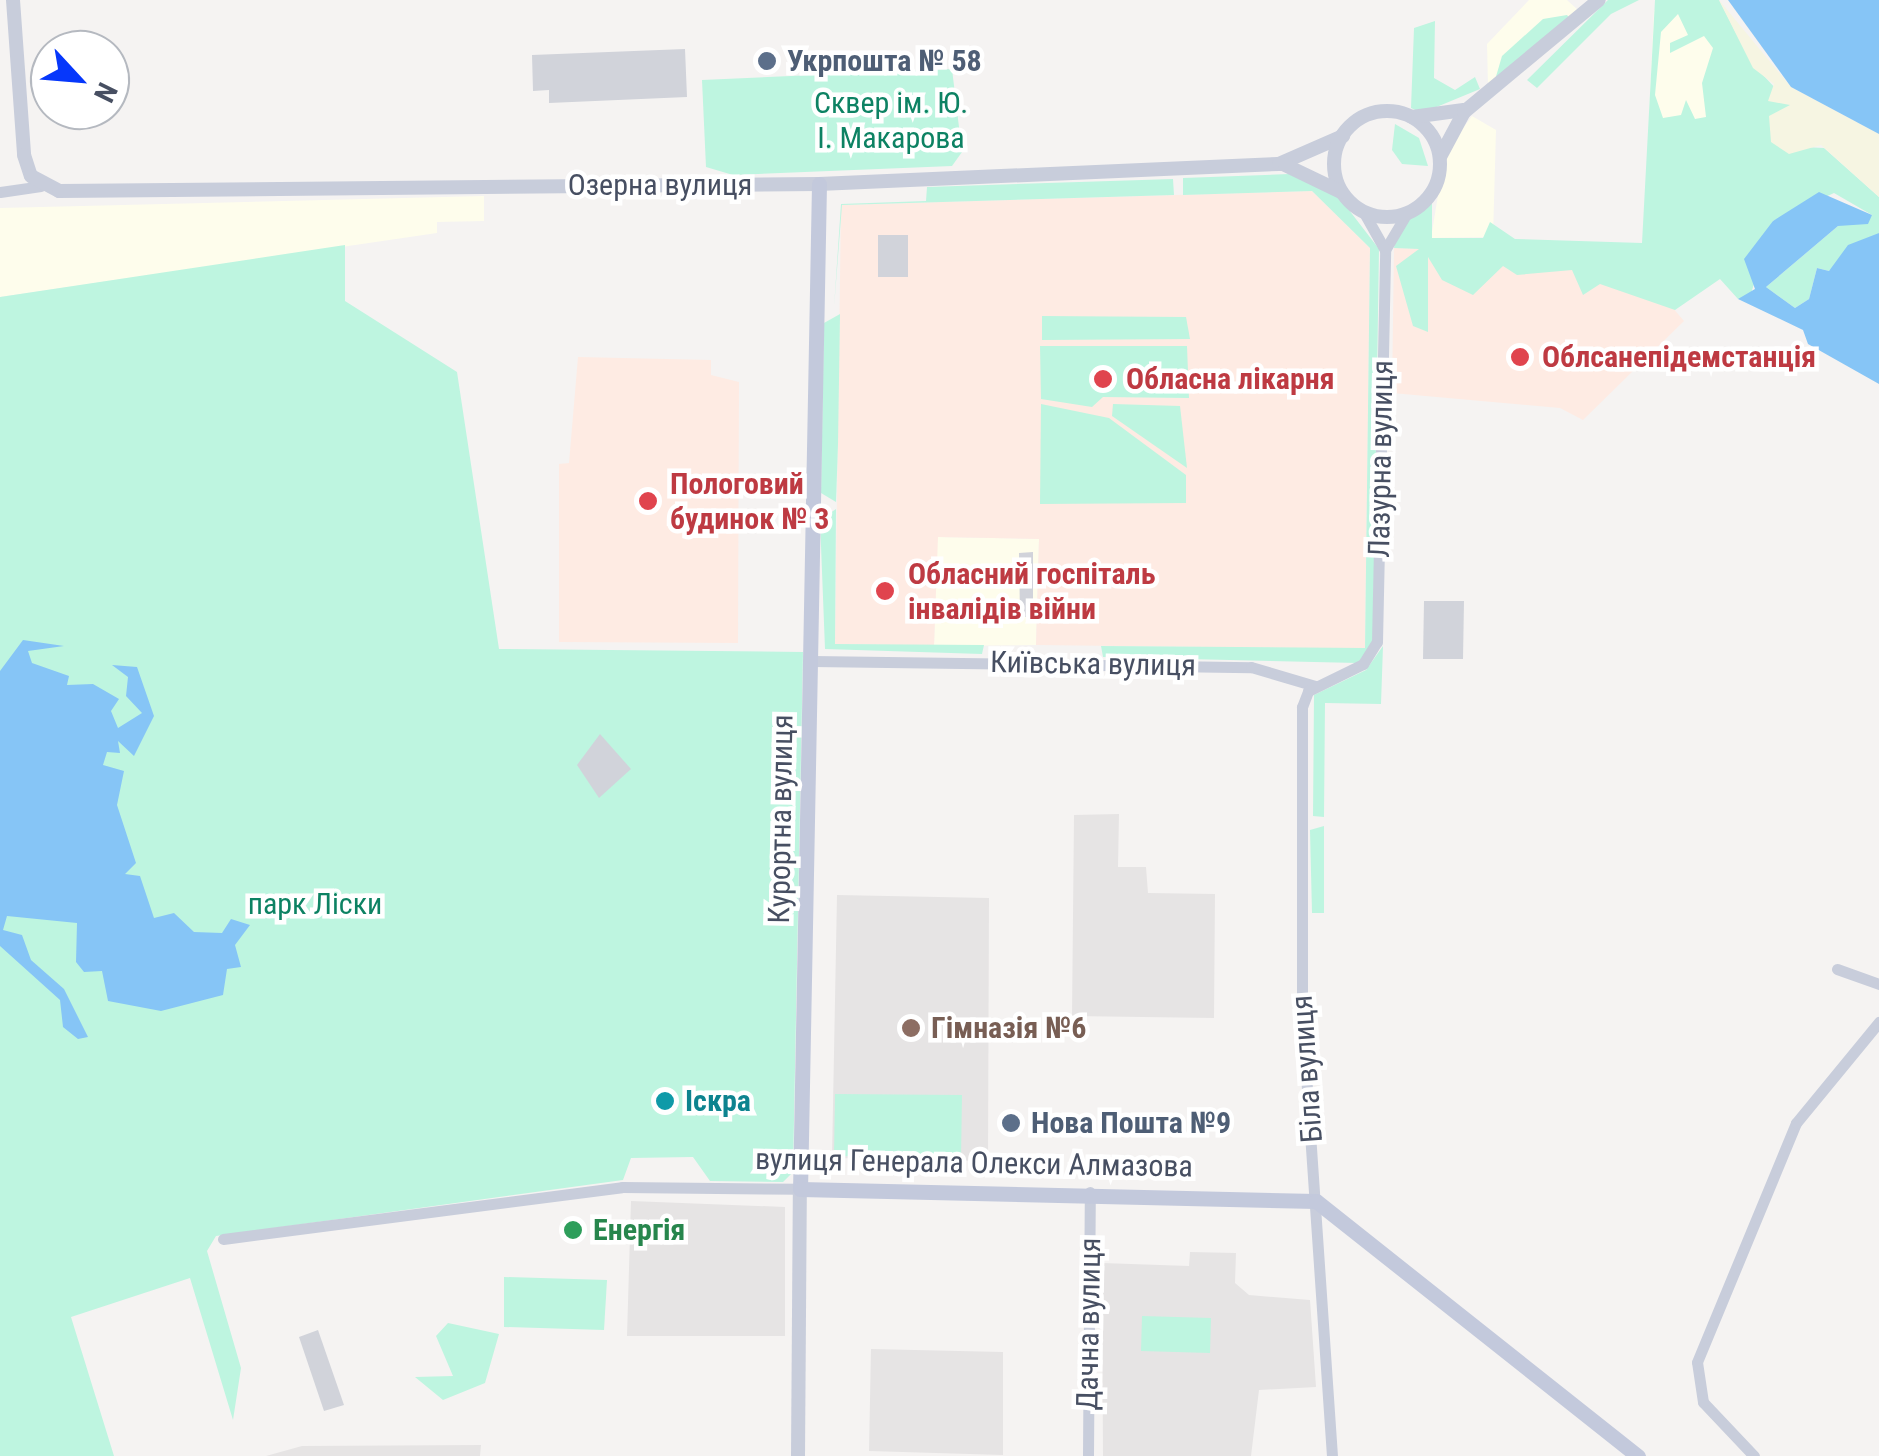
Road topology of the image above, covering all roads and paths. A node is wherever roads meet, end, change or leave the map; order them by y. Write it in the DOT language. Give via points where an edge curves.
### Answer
graph roads {
  1 [pos="13,0"];
  2 [pos="1599,0"];
  3 [pos="1469,108"];
  4 [pos="1412,117"];
  5 [pos="1342,136"];
  6 [pos="1440,158"];
  7 [pos="1279,164"];
  8 [pos="819,184"];
  9 [pos="41,186"];
  10 [pos="0,192"];
  11 [pos="1344,194"];
  12 [pos="1363,211"];
  13 [pos="1407,213"];
  14 [pos="1384,250"];
  15 [pos="812,661"];
  16 [pos="1315,686"];
  17 [pos="1836,969"];
  18 [pos="1879,984"];
  19 [pos="1879,1022"];
  20 [pos="800,1189"];
  21 [pos="1090,1192"];
  22 [pos="1316,1200"];
  23 [pos="223,1239"];
  24 [pos="798,1456"];
  25 [pos="1088,1456"];
  26 [pos="1332,1456"];
  27 [pos="1638,1456"];
  28 [pos="1754,1456"];
  1 -- 9 [label="street" via="24,155"];
  2 -- 3 [label="street"];
  3 -- 4 [label="street"];
  3 -- 6 [label="street"];
  4 -- 5 [label="street" via="1376,112"];
  4 -- 6 [label="street"];
  5 -- 7 [label="street, Озерна вулиця"];
  5 -- 11 [label="street" via="1335,161"];
  6 -- 13 [label="street" via="1431,194"];
  7 -- 8 [label="street, Озерна вулиця"];
  7 -- 11 [label="street, Озерна вулиця"];
  8 -- 9 [label="street, Озерна вулиця"];
  8 -- 15 [label="main road, Курортна вулиця"];
  9 -- 10 [label="street"];
  11 -- 12 [label="street"];
  12 -- 13 [label="street"];
  12 -- 14 [label="street, Лазурна вулиця"];
  13 -- 14 [label="street"];
  14 -- 16 [label="street, Лазурна вулиця" via="1377,642 1364,664"];
  15 -- 16 [label="street, Київська вулиця" via="1251,666"];
  15 -- 20 [label="main road, Курортна вулиця"];
  16 -- 22 [label="street, Біла вулиця" via="1302,707 1302,1010"];
  17 -- 18 [label="street"];
  19 -- 28 [label="street" via="1796,1123 1697,1362 1703,1402"];
  20 -- 21 [label="main road, вулиця Генерала Олекси Алмазова"];
  20 -- 23 [label="street, вулиця Генерала Олекси Алмазова" via="622,1186"];
  20 -- 24 [label="street, Курортна вулиця"];
  21 -- 22 [label="main road, вулиця Генерала Олекси Алмазова"];
  21 -- 25 [label="street, Дачна вулиця"];
  22 -- 26 [label="street, Біла вулиця"];
  22 -- 27 [label="main road"];
}
